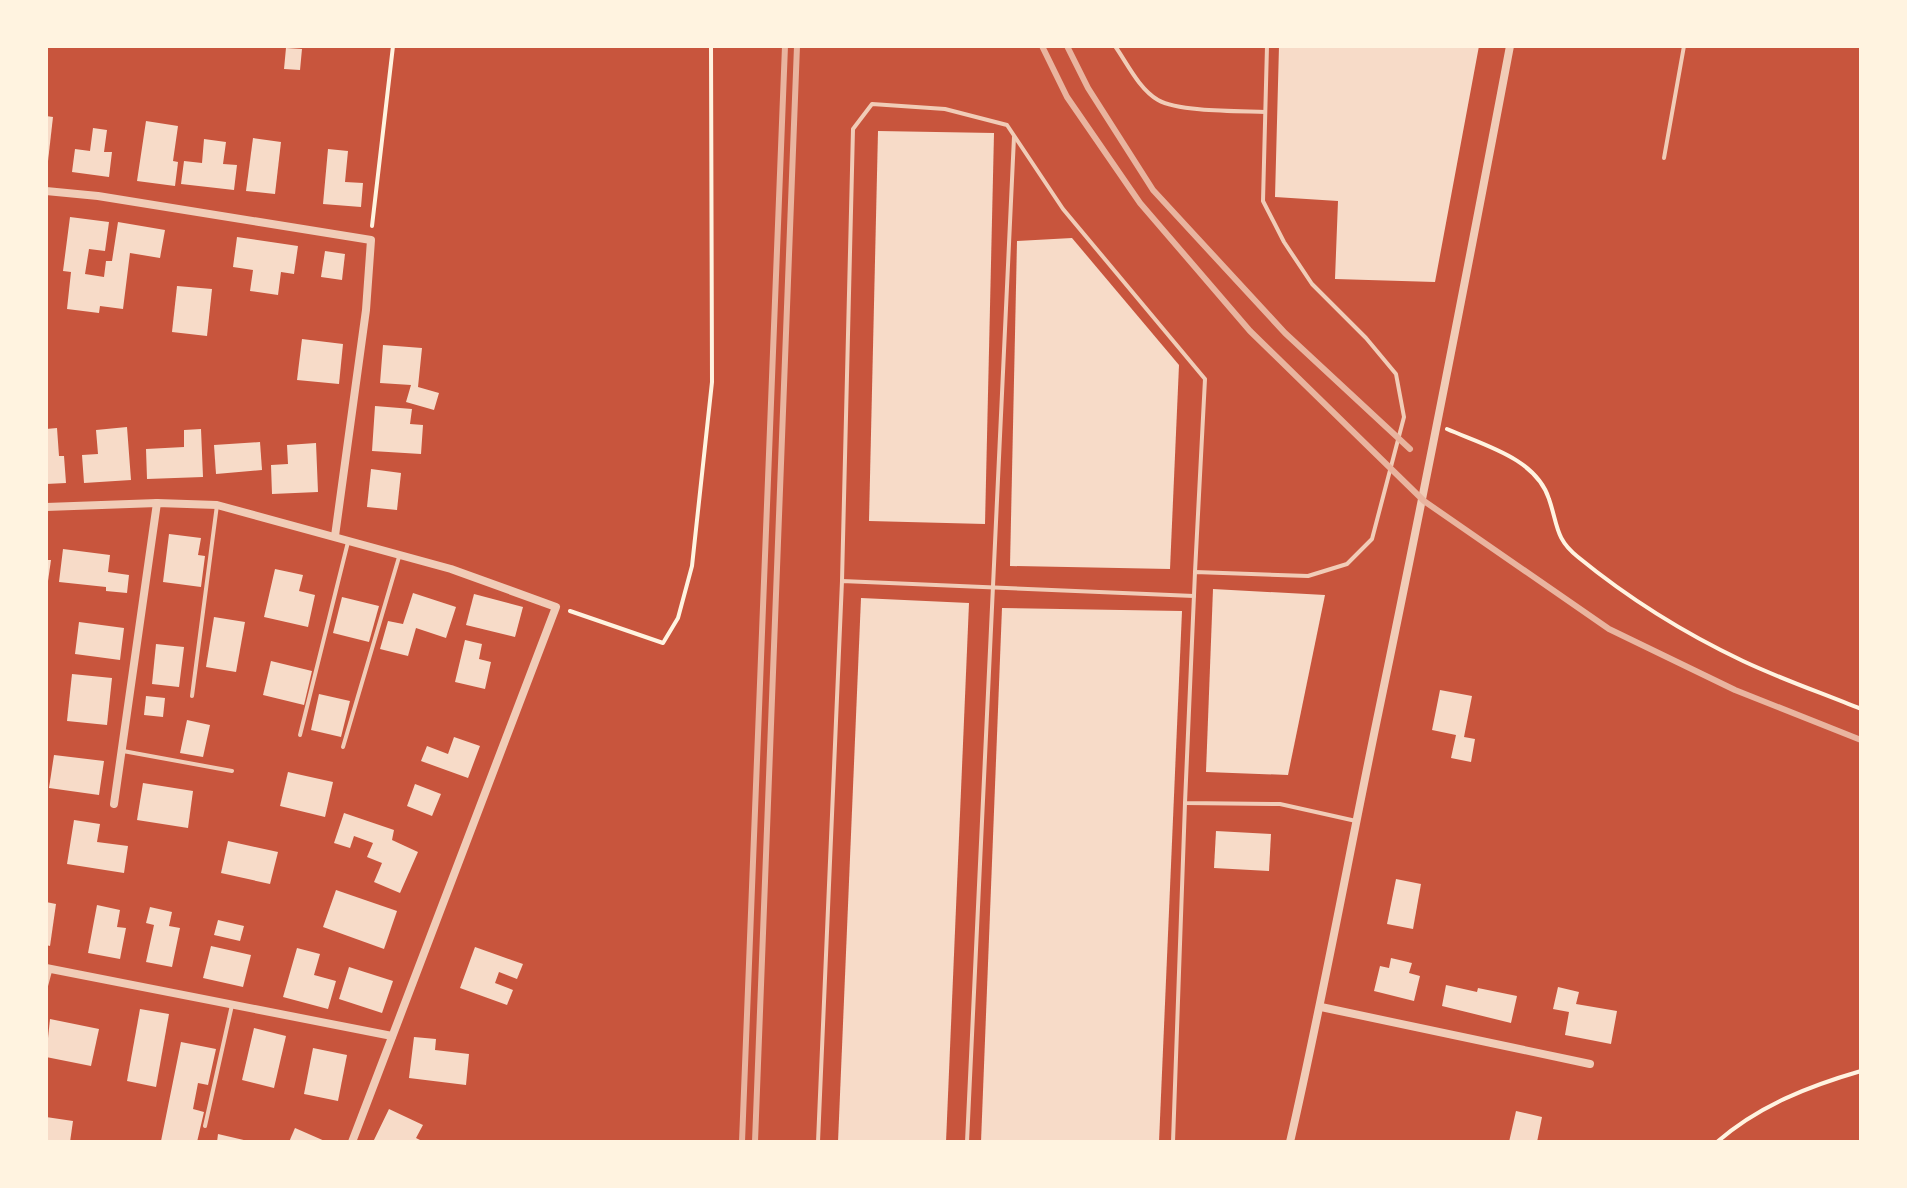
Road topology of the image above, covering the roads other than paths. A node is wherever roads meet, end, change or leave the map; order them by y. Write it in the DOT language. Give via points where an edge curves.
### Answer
graph roads {
  1 [pos="1115,46"];
  2 [pos="1267,46"];
  3 [pos="1510,46"];
  4 [pos="1684,46"];
  5 [pos="1265,112"];
  6 [pos="1014,135"];
  7 [pos="1664,158"];
  8 [pos="46,191"];
  9 [pos="157,503"];
  10 [pos="217,505"];
  11 [pos="46,507"];
  12 [pos="335,536"];
  13 [pos="349,540"];
  14 [pos="400,554"];
  15 [pos="1195,572"];
  16 [pos="842,581"];
  17 [pos="993,588"];
  18 [pos="1194,596"];
  19 [pos="192,696"];
  20 [pos="300,735"];
  21 [pos="343,747"];
  22 [pos="121,750"];
  23 [pos="232,771"];
  24 [pos="1185,803"];
  25 [pos="114,804"];
  26 [pos="1357,821"];
  27 [pos="48,968"];
  28 [pos="46,986"];
  29 [pos="232,1005"];
  30 [pos="1321,1007"];
  31 [pos="392,1036"];
  32 [pos="1590,1064"];
  33 [pos="205,1126"];
  34 [pos="352,1142"];
  35 [pos="818,1142"];
  36 [pos="967,1142"];
  37 [pos="1173,1142"];
  38 [pos="1290,1142"];
  1 -- 5 [label="lane" via="1158,100"];
  2 -- 5 [label="lane"];
  3 -- 26 [label="street"];
  4 -- 7 [label="lane"];
  5 -- 15 [label="lane" via="1263,201 1312,284 1396,374 1404,417 1372,539 1347,564 1308,576"];
  6 -- 15 [label="lane" via="1063,209 1205,379"];
  6 -- 16 [label="lane" via="1007,125 945,109 872,104 853,129"];
  6 -- 17 [label="lane"];
  8 -- 12 [label="street" via="371,240"];
  9 -- 10 [label="street"];
  9 -- 11 [label="street"];
  9 -- 22 [label="street"];
  10 -- 12 [label="street"];
  10 -- 19 [label="lane"];
  12 -- 13 [label="street"];
  13 -- 14 [label="street"];
  13 -- 20 [label="lane"];
  14 -- 21 [label="lane"];
  14 -- 31 [label="street" via="556,607"];
  15 -- 18 [label="lane"];
  16 -- 17 [label="lane"];
  16 -- 35 [label="lane"];
  17 -- 18 [label="lane"];
  17 -- 36 [label="lane"];
  18 -- 24 [label="lane"];
  22 -- 23 [label="lane"];
  22 -- 25 [label="street"];
  24 -- 26 [label="lane" via="1280,804"];
  24 -- 37 [label="lane"];
  26 -- 30 [label="street"];
  27 -- 28 [label="lane"];
  27 -- 29 [label="street"];
  29 -- 31 [label="street"];
  29 -- 33 [label="lane"];
  30 -- 32 [label="street"];
  30 -- 38 [label="street"];
  31 -- 34 [label="street"];
}
